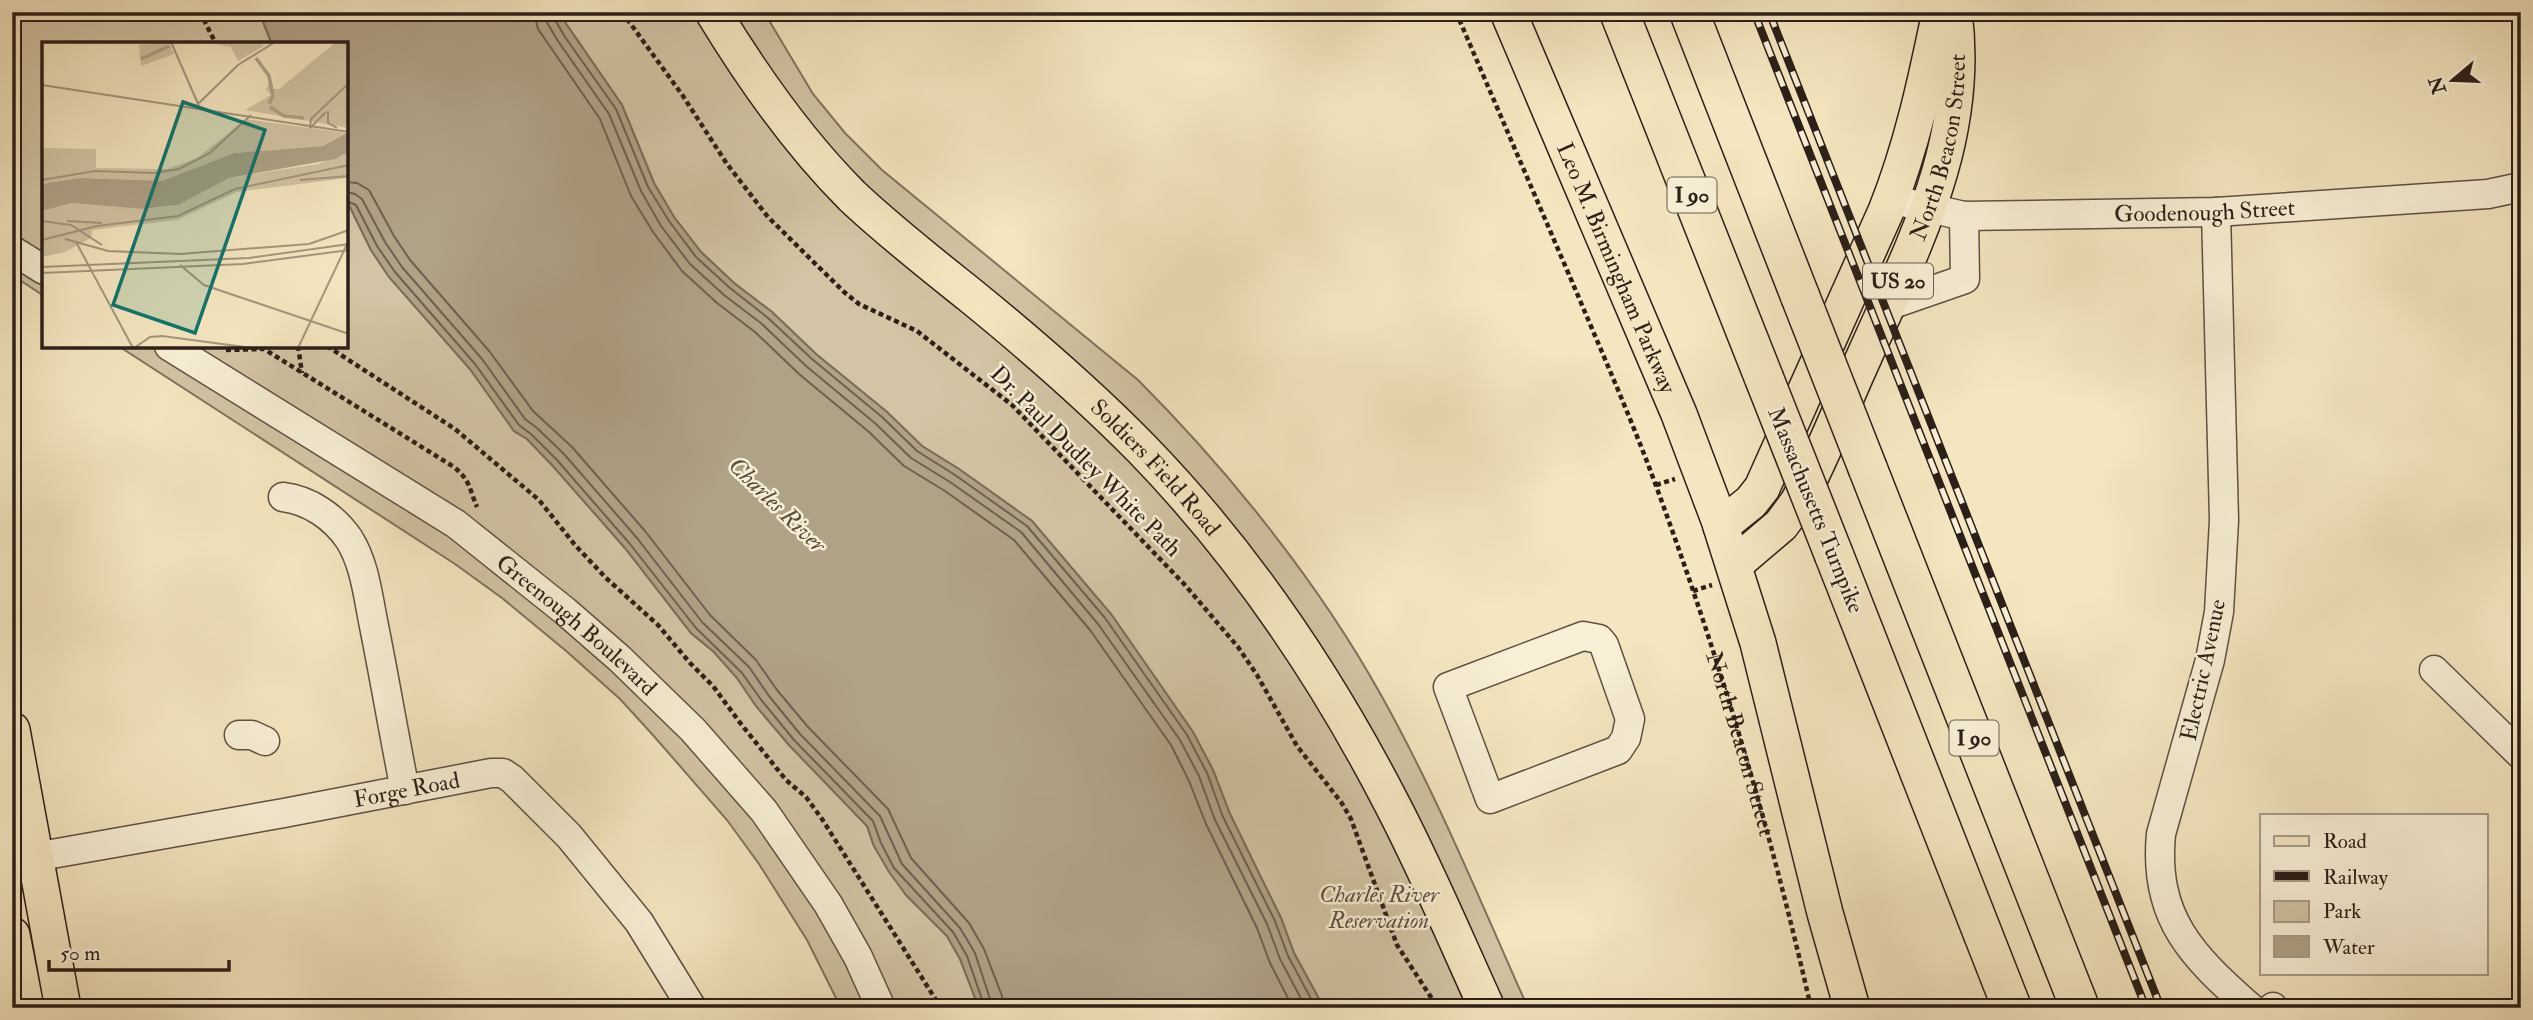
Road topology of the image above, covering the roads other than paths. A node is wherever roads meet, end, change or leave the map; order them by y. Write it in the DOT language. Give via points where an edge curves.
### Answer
graph roads {
  1 [pos="713,12"];
  2 [pos="1508,12"];
  3 [pos="1619,12"];
  4 [pos="1689,12"];
  5 [pos="1940,12"];
  6 [pos="1954,12"];
  7 [pos="2521,187"];
  8 [pos="1891,200"];
  9 [pos="1929,208"];
  10 [pos="2216,212"];
  11 [pos="1964,216"];
  12 [pos="12,250"];
  13 [pos="42,269"];
  14 [pos="1887,306"];
  15 [pos="172,348"];
  16 [pos="283,497"];
  17 [pos="1721,526"];
  18 [pos="1734,565"];
  19 [pos="2434,670"];
  20 [pos="12,730"];
  21 [pos="1618,750"];
  22 [pos="2521,755"];
  23 [pos="405,790"];
  24 [pos="21,823"];
  25 [pos="24,859"];
  26 [pos="12,935"];
  27 [pos="26,1008"];
  28 [pos="63,1008"];
  29 [pos="692,1008"];
  30 [pos="881,1008"];
  31 [pos="1488,1008"];
  32 [pos="1852,1008"];
  33 [pos="2011,1008"];
  34 [pos="2080,1008"];
  35 [pos="2251,1008"];
  1 -- 31 [label="main road, Soldiers Field Road" via="770,100 826,168 871,213 1010,327 1114,421 1245,569 1292,634 1374,769"];
  2 -- 17 [label="main road, Leo M. Birmingham Parkway" via="1674,402"];
  3 -- 33 [label="highway, Massachusetts Turnpike / I 90, bridge"];
  4 -- 34 [label="highway, I 90, bridge"];
  5 -- 8 [label="main road, North Beacon Street / US 20" via="1918,117"];
  6 -- 9 [label="main road, North Beacon Street / US 20" via="1954,101"];
  7 -- 10 [label="street, Goodenough Street" via="2488,194"];
  8 -- 9 [label="street, Goodenough Street"];
  8 -- 17 [label="main road, North Beacon Street / US 20" via="1762,488"];
  9 -- 11 [label="street, Goodenough Street"];
  9 -- 14 [label="main road, North Beacon Street / US 20"];
  10 -- 11 [label="street, Goodenough Street"];
  10 -- 35 [label="street, Electric Avenue" via="2224,520 2219,612 2161,834 2159,861 2169,911 2181,935"];
  11 -- 14 [label="street" via="1965,279"];
  12 -- 13 [label="street"];
  14 -- 18 [label="main road, North Beacon Street / US 20" via="1798,502 1781,525"];
  15 -- 30 [label="street, Greenough Boulevard" via="456,524 629,668 693,730 764,811 828,904"];
  16 -- 23 [label="street" via="300,500 327,517 349,539 358,556"];
  17 -- 18 [label="main road, North Beacon Street"];
  18 -- 32 [label="main road, North Beacon Street"];
  19 -- 22 [label="street"];
  20 -- 24 [label="main road"];
  21 -- 21 [label="street" via="1630,719 1600,639 1583,636 1448,687 1490,799"];
  23 -- 25 [label="street, Forge Road"];
  23 -- 29 [label="street, Forge Road" via="496,773 512,779 617,893"];
  24 -- 25 [label="main road"];
  25 -- 28 [label="main road"];
  26 -- 27 [label="main road"];
}
